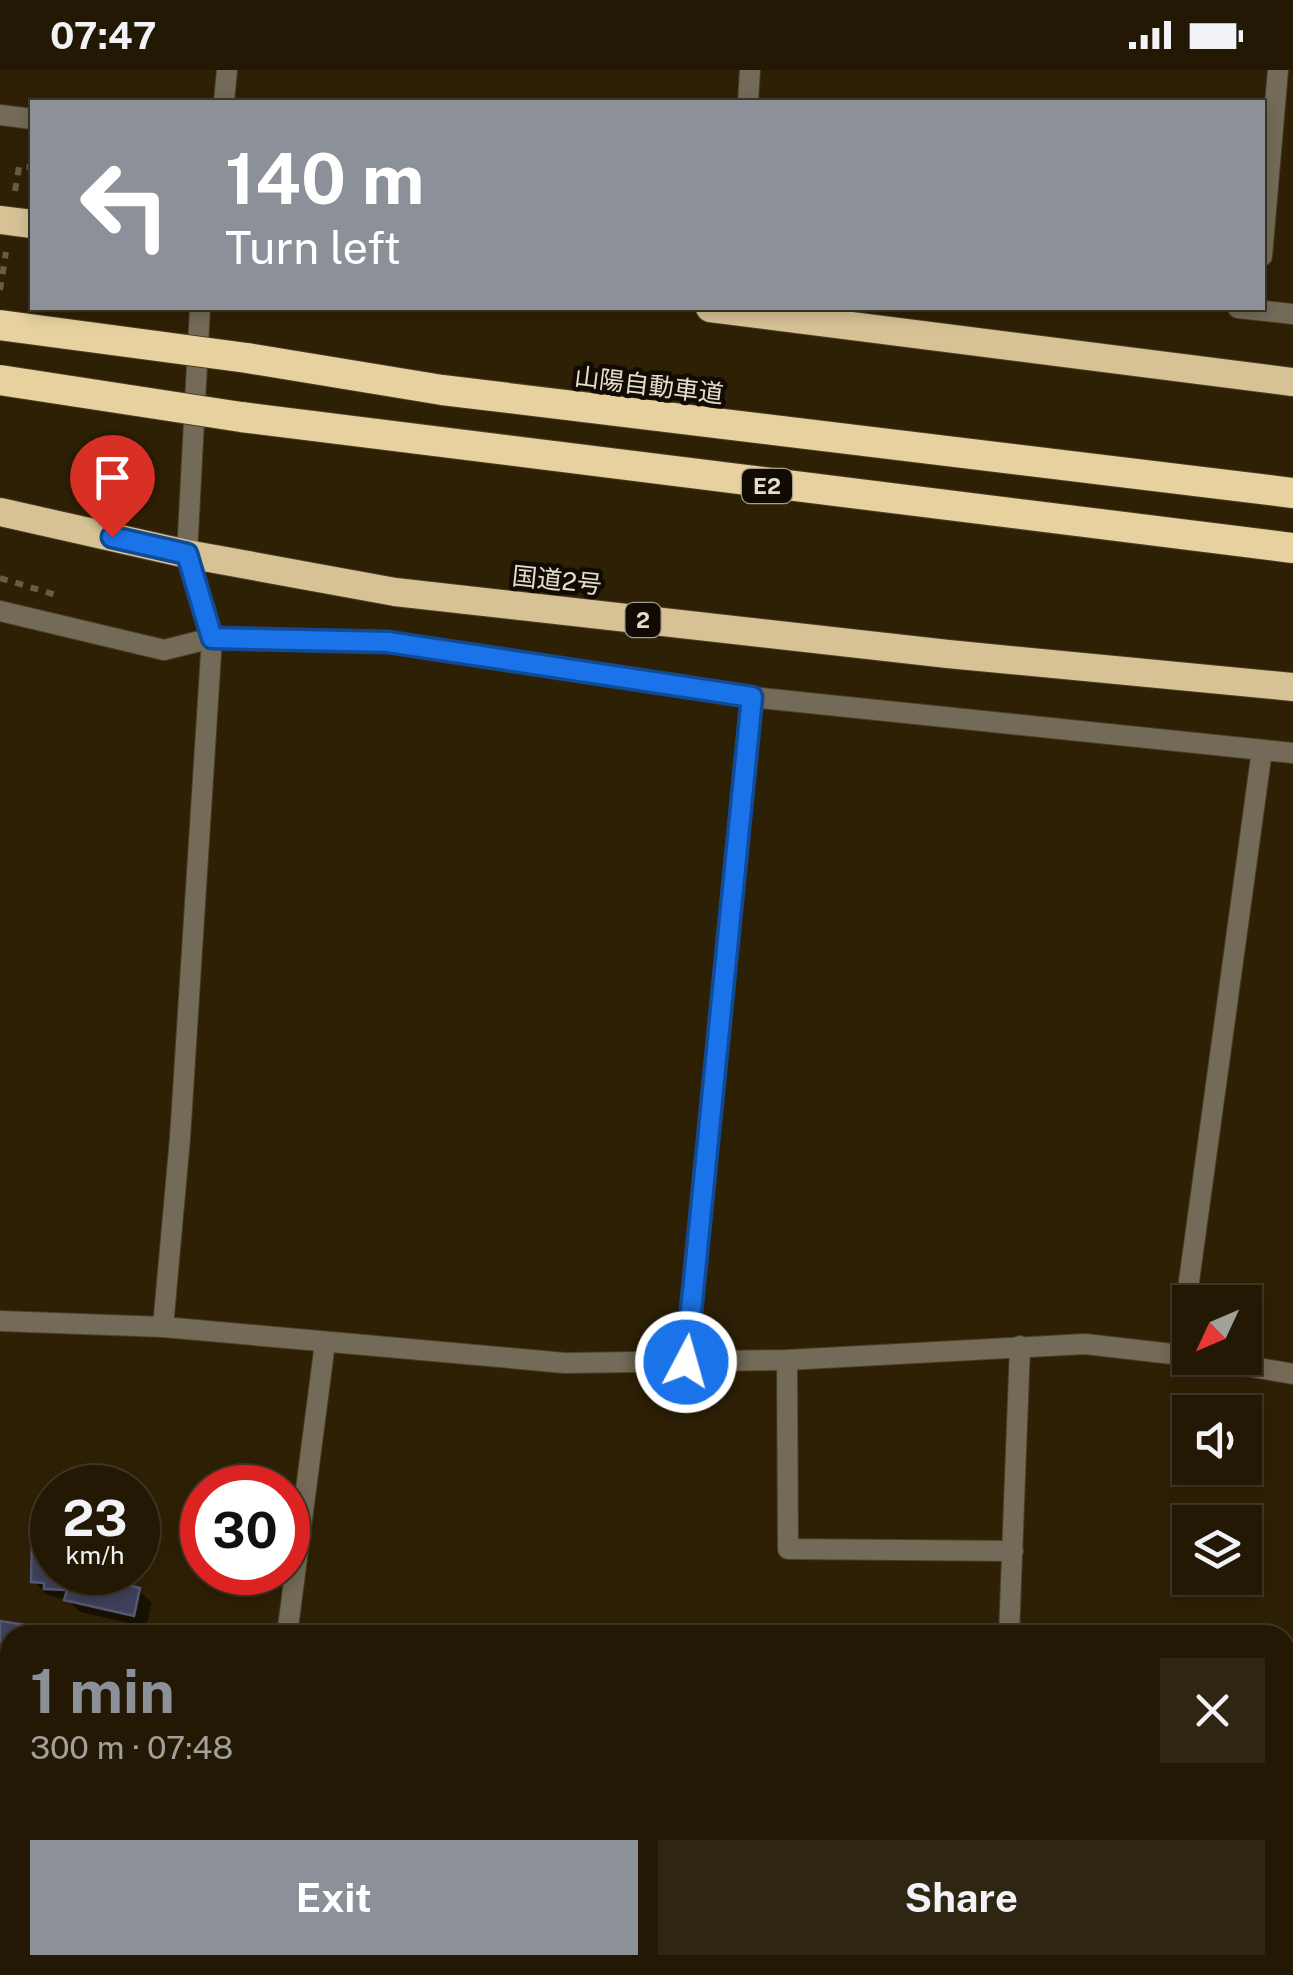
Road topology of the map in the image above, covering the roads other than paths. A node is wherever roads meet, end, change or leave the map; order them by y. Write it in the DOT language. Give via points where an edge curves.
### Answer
graph roads {
  1 [pos="226,70"];
  2 [pos="750,70"];
  3 [pos="1278,70"];
  4 [pos="224,100"];
  5 [pos="748,100"];
  6 [pos="0,115"];
  7 [pos="30,119"];
  8 [pos="0,220"];
  9 [pos="1265,221"];
  10 [pos="30,224"];
  11 [pos="200,310"];
  12 [pos="726,310"];
  13 [pos="1265,310"];
  14 [pos="1293,314"];
  15 [pos="0,325"];
  16 [pos="0,380"];
  17 [pos="1293,382"];
  18 [pos="1293,493"];
  19 [pos="0,512"];
  20 [pos="1293,548"];
  21 [pos="187,554"];
  22 [pos="0,611"];
  23 [pos="212,638"];
  24 [pos="1293,687"];
  25 [pos="752,697"];
  26 [pos="1262,750"];
  27 [pos="1293,753"];
  28 [pos="1193,1285"];
  29 [pos="0,1321"];
  30 [pos="163,1328"];
  31 [pos="326,1343"];
  32 [pos="1020,1346"];
  33 [pos="1172,1353"];
  34 [pos="787,1360"];
  35 [pos="686,1362"];
  36 [pos="1262,1369"];
  37 [pos="1293,1374"];
  38 [pos="1014,1551"];
  39 [pos="288,1625"];
  40 [pos="1010,1625"];
  1 -- 4 [label="street"];
  2 -- 5 [label="street"];
  3 -- 9 [label="street"];
  6 -- 7 [label="street"];
  8 -- 10 [label="highway"];
  11 -- 21 [label="street"];
  12 -- 17 [label="highway"];
  13 -- 14 [label="street"];
  15 -- 18 [label="highway, 山陽自動車道 / E2, bridge" via="442,390"];
  16 -- 20 [label="highway, E2, bridge" via="241,417"];
  19 -- 21 [label="highway, 国道2号 / 2"];
  21 -- 23 [label="street"];
  21 -- 24 [label="highway, 国道2号 / 2" via="395,592"];
  22 -- 23 [label="street" via="164,650"];
  23 -- 25 [label="street" via="388,642"];
  23 -- 30 [label="street"];
  25 -- 26 [label="street"];
  25 -- 35 [label="street"];
  26 -- 27 [label="street"];
  26 -- 28 [label="street"];
  29 -- 30 [label="street"];
  30 -- 31 [label="street"];
  31 -- 35 [label="street" via="565,1364"];
  31 -- 39 [label="street"];
  32 -- 33 [label="street"];
  32 -- 34 [label="street"];
  32 -- 38 [label="street"];
  34 -- 35 [label="street"];
  34 -- 38 [label="street" via="788,1549"];
  36 -- 37 [label="street"];
  38 -- 40 [label="street"];
}
